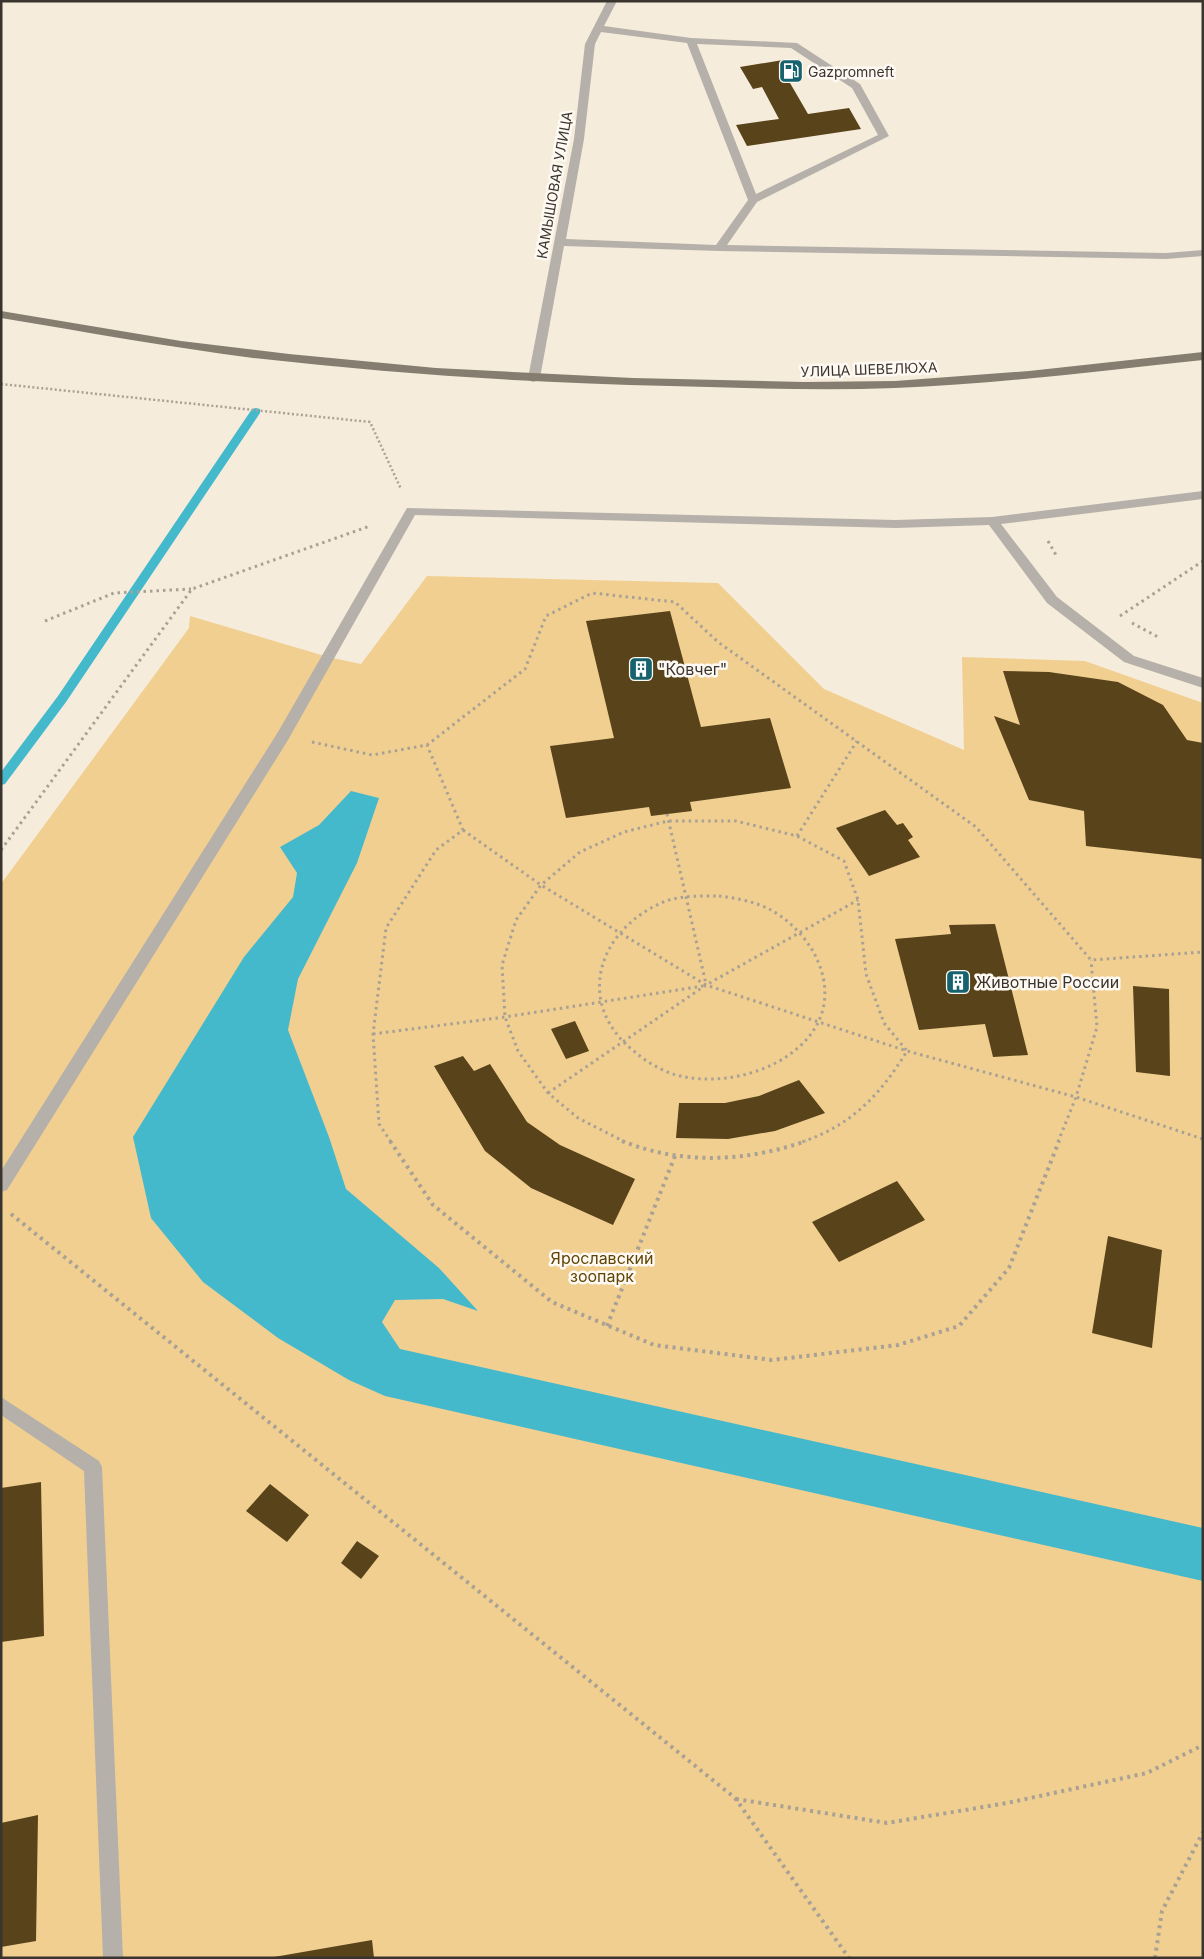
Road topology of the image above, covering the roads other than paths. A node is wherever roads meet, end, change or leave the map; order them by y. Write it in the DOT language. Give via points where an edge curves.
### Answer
graph roads {
  1 [pos="612,1"];
  2 [pos="597,28"];
  3 [pos="691,41"];
  4 [pos="754,200"];
  5 [pos="559,242"];
  6 [pos="719,248"];
  7 [pos="1203,253"];
  8 [pos="1,314"];
  9 [pos="1203,356"];
  10 [pos="534,378"];
  11 [pos="1203,495"];
  12 [pos="992,521"];
  13 [pos="1203,683"];
  14 [pos="1,1185"];
  15 [pos="1,1405"];
  16 [pos="113,1958"];
  1 -- 2 [label="street, КАМЫШОВАЯ УЛИЦА"];
  2 -- 3 [label="street"];
  2 -- 5 [label="street, КАМЫШОВАЯ УЛИЦА" via="590,44 579,139"];
  3 -- 4 [label="street"];
  3 -- 4 [label="street" via="793,45 856,86 884,136"];
  4 -- 6 [label="street"];
  5 -- 6 [label="street"];
  5 -- 10 [label="street, КАМЫШОВАЯ УЛИЦА"];
  6 -- 7 [label="street" via="1166,256"];
  8 -- 10 [label="main road, УЛИЦА ШЕВЕЛЮХА" via="121,336 286,358"];
  9 -- 10 [label="main road, УЛИЦА ШЕВЕЛЮХА" via="923,383 813,386"];
  11 -- 12 [label="street"];
  12 -- 13 [label="street" via="1052,600 1129,659"];
  12 -- 14 [label="street" via="896,524 411,512 283,736"];
  15 -- 16 [label="street" via="93,1467"];
}
